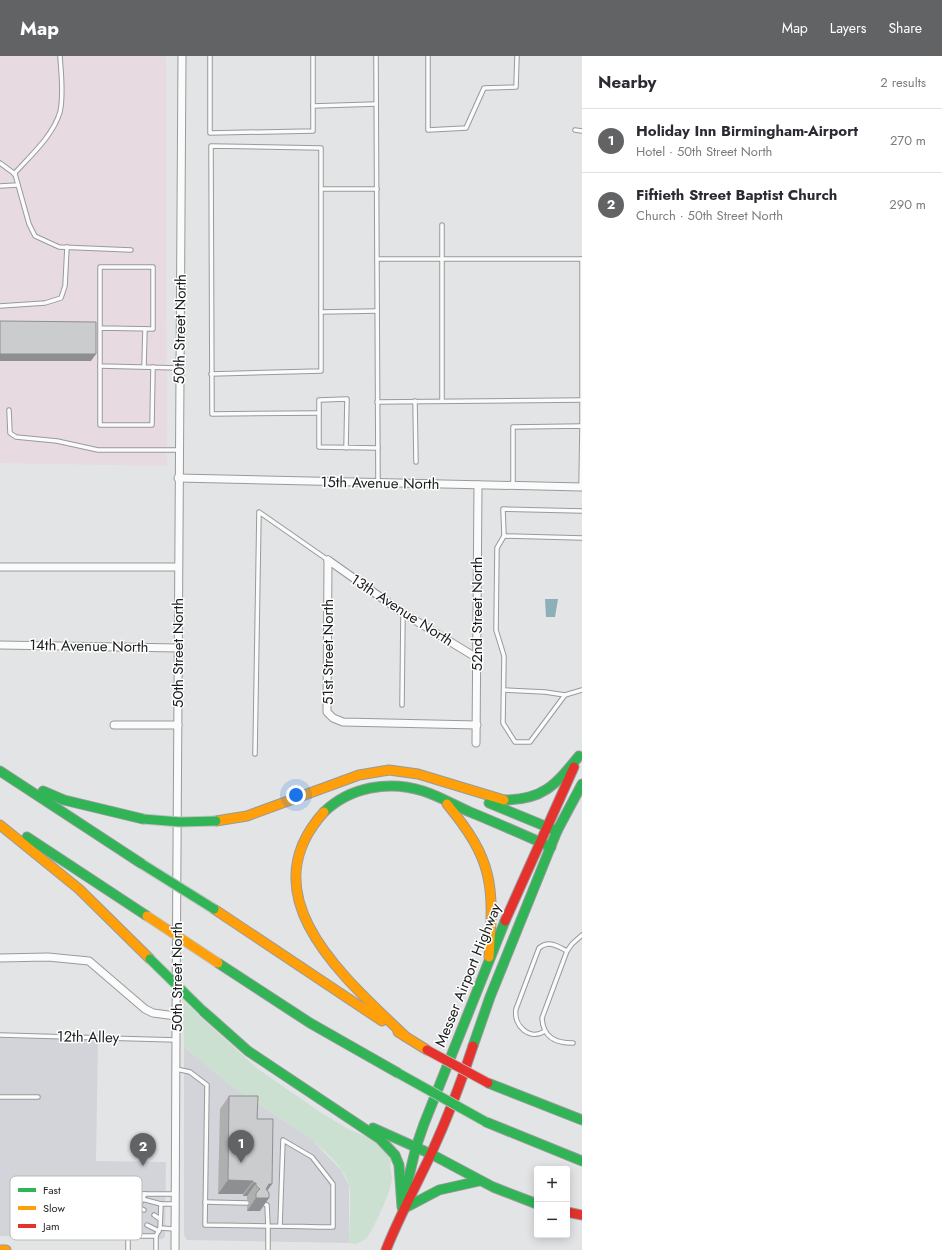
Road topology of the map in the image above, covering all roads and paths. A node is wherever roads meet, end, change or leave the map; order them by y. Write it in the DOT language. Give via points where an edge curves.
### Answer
graph roads {
  1 [pos="60,56"];
  2 [pos="182,56"];
  3 [pos="210,56"];
  4 [pos="312,56"];
  5 [pos="376,56"];
  6 [pos="428,56"];
  7 [pos="516,56"];
  8 [pos="376,104"];
  9 [pos="313,106"];
  10 [pos="575,130"];
  11 [pos="582,131"];
  12 [pos="0,164"];
  13 [pos="14,174"];
  14 [pos="18,185"];
  15 [pos="0,186"];
  16 [pos="377,188"];
  17 [pos="321,189"];
  18 [pos="442,225"];
  19 [pos="67,247"];
  20 [pos="131,250"];
  21 [pos="377,258"];
  22 [pos="443,259"];
  23 [pos="582,260"];
  24 [pos="0,306"];
  25 [pos="377,311"];
  26 [pos="321,312"];
  27 [pos="100,328"];
  28 [pos="145,328"];
  29 [pos="100,366"];
  30 [pos="144,367"];
  31 [pos="153,367"];
  32 [pos="179,368"];
  33 [pos="212,374"];
  34 [pos="582,400"];
  35 [pos="415,401"];
  36 [pos="442,401"];
  37 [pos="378,402"];
  38 [pos="9,410"];
  39 [pos="319,413"];
  40 [pos="582,426"];
  41 [pos="346,448"];
  42 [pos="378,448"];
  43 [pos="178,450"];
  44 [pos="416,462"];
  45 [pos="178,478"];
  46 [pos="378,482"];
  47 [pos="478,485"];
  48 [pos="513,486"];
  49 [pos="582,487"];
  50 [pos="582,511"];
  51 [pos="504,536"];
  52 [pos="582,538"];
  53 [pos="328,560"];
  54 [pos="0,567"];
  55 [pos="178,567"];
  56 [pos="403,613"];
  57 [pos="0,645"];
  58 [pos="179,648"];
  59 [pos="477,658"];
  60 [pos="504,690"];
  61 [pos="582,690"];
  62 [pos="565,695"];
  63 [pos="402,705"];
  64 [pos="114,725"];
  65 [pos="178,725"];
  66 [pos="477,725"];
  67 [pos="476,743"];
  68 [pos="581,753"];
  69 [pos="255,754"];
  70 [pos="0,770"];
  71 [pos="418,774"];
  72 [pos="8,776"];
  73 [pos="582,784"];
  74 [pos="443,799"];
  75 [pos="0,820"];
  76 [pos="0,825"];
  77 [pos="546,827"];
  78 [pos="557,831"];
  79 [pos="539,842"];
  80 [pos="551,847"];
  81 [pos="582,935"];
  82 [pos="567,951"];
  83 [pos="489,957"];
  84 [pos="0,958"];
  85 [pos="176,1016"];
  86 [pos="545,1032"];
  87 [pos="0,1035"];
  88 [pos="404,1036"];
  89 [pos="176,1040"];
  90 [pos="573,1043"];
  91 [pos="176,1069"];
  92 [pos="0,1097"];
  93 [pos="38,1098"];
  94 [pos="351,1118"];
  95 [pos="582,1120"];
  96 [pos="416,1147"];
  97 [pos="431,1154"];
  98 [pos="582,1161"];
  99 [pos="478,1180"];
  100 [pos="142,1194"];
  101 [pos="145,1194"];
  102 [pos="175,1194"];
  103 [pos="142,1199"];
  104 [pos="205,1202"];
  105 [pos="247,1203"];
  106 [pos="260,1203"];
  107 [pos="534,1203"];
  108 [pos="160,1204"];
  109 [pos="175,1204"];
  110 [pos="401,1211"];
  111 [pos="570,1213"];
  112 [pos="154,1215"];
  113 [pos="582,1215"];
  114 [pos="160,1219"];
  115 [pos="147,1225"];
  116 [pos="268,1226"];
  117 [pos="280,1226"];
  118 [pos="175,1229"];
  119 [pos="159,1230"];
  120 [pos="142,1236"];
  121 [pos="156,1236"];
  122 [pos="0,1250"];
  123 [pos="6,1250"];
  124 [pos="156,1250"];
  125 [pos="175,1250"];
  126 [pos="268,1250"];
  127 [pos="386,1250"];
  1 -- 13 [label="lane" via="60,111 40,144"];
  2 -- 32 [label="street, 50th Street North"];
  3 -- 9 [label="lane" via="210,133 313,131"];
  4 -- 9 [label="lane"];
  5 -- 8 [label="lane"];
  6 -- 7 [label="lane" via="428,130 466,128 484,88 516,87"];
  8 -- 9 [label="lane"];
  8 -- 16 [label="lane"];
  10 -- 11 [label="lane"];
  12 -- 13 [label="lane"];
  13 -- 14 [label="lane"];
  14 -- 15 [label="lane"];
  14 -- 19 [label="lane" via="35,236 59,247"];
  16 -- 17 [label="lane"];
  16 -- 21 [label="lane"];
  17 -- 26 [label="lane"];
  17 -- 33 [label="lane" via="321,148 211,146"];
  18 -- 22 [label="lane"];
  19 -- 20 [label="lane"];
  19 -- 24 [label="lane" via="65,286 61,298 46,303"];
  21 -- 22 [label="lane"];
  21 -- 25 [label="lane"];
  22 -- 23 [label="lane"];
  22 -- 36 [label="lane"];
  23 -- 34 [label="lane"];
  25 -- 26 [label="lane"];
  25 -- 37 [label="lane"];
  26 -- 33 [label="lane" via="321,371"];
  27 -- 28 [label="lane"];
  27 -- 28 [label="lane" via="100,267 153,267 153,328"];
  27 -- 29 [label="lane"];
  28 -- 30 [label="lane"];
  29 -- 30 [label="lane"];
  29 -- 31 [label="lane" via="100,425 152,425"];
  30 -- 31 [label="lane"];
  31 -- 32 [label="lane"];
  32 -- 43 [label="street, 50th Street North"];
  33 -- 39 [label="lane" via="212,414"];
  34 -- 36 [label="lane"];
  34 -- 40 [label="lane"];
  35 -- 36 [label="lane"];
  35 -- 37 [label="lane"];
  35 -- 44 [label="lane"];
  37 -- 42 [label="lane"];
  38 -- 43 [label="lane" via="10,433 16,437 57,441 98,450"];
  39 -- 41 [label="lane" via="319,448"];
  39 -- 41 [label="lane" via="319,400 347,400"];
  40 -- 48 [label="lane" via="513,426"];
  40 -- 49 [label="lane"];
  41 -- 42 [label="lane"];
  42 -- 46 [label="lane"];
  43 -- 45 [label="street, 50th Street North"];
  45 -- 46 [label="street, 15th Avenue North"];
  45 -- 55 [label="street, 50th Street North"];
  46 -- 47 [label="street, 15th Avenue North"];
  47 -- 48 [label="street, 15th Avenue North"];
  47 -- 59 [label="street, 52nd Street North"];
  48 -- 49 [label="street, 15th Avenue North"];
  50 -- 51 [label="lane" via="503,509"];
  51 -- 52 [label="lane"];
  51 -- 60 [label="lane" via="497,548 496,630 504,656"];
  53 -- 56 [label="street, 13th Avenue North"];
  53 -- 66 [label="street, 51st Street North" via="327,712 343,722"];
  53 -- 69 [label="lane" via="260,512"];
  54 -- 55 [label="street"];
  55 -- 58 [label="street, 50th Street North"];
  56 -- 59 [label="street, 13th Avenue North"];
  56 -- 63 [label="lane"];
  57 -- 58 [label="street, 14th Avenue North"];
  58 -- 65 [label="street, 50th Street North"];
  59 -- 66 [label="street, 52nd Street North"];
  60 -- 62 [label="lane"];
  60 -- 62 [label="lane" via="504,723 514,742 530,742"];
  61 -- 62 [label="lane"];
  64 -- 65 [label="street"];
  65 -- 85 [label="street, 50th Street North"];
  66 -- 67 [label="street, 52nd Street North"];
  68 -- 71 [label="main road" via="560,779 541,794 519,800 503,800"];
  68 -- 77 [label="main road, Messer Airport Highway"];
  70 -- 72 [label="main road"];
  71 -- 72 [label="main road, bridge" via="389,770 359,775 247,816 216,821 180,822 143,819 64,800"];
  71 -- 77 [label="main road"];
  72 -- 88 [label="main road, bridge" via="214,908"];
  73 -- 78 [label="main road, Messer Airport Highway"];
  74 -- 79 [label="main road"];
  74 -- 83 [label="main road" via="464,823 484,856 488,868 493,904"];
  74 -- 88 [label="main road" via="418,789 401,786 378,786 341,798 326,809 312,826 303,842 298,861 297,895 313,938 332,963"];
  75 -- 98 [label="main road, bridge" via="310,1023 486,1122"];
  76 -- 94 [label="main road, bridge" via="79,889 203,1011 248,1051"];
  77 -- 78 [label="main road"];
  77 -- 79 [label="main road, Messer Airport Highway"];
  78 -- 80 [label="main road, Messer Airport Highway"];
  79 -- 80 [label="main road"];
  79 -- 83 [label="main road, Messer Airport Highway"];
  80 -- 97 [label="main road, Messer Airport Highway" via="490,997 459,1088"];
  81 -- 82 [label="lane"];
  82 -- 86 [label="lane" via="542,1018"];
  82 -- 86 [label="lane" via="548,944 539,948 516,1009 516,1017 524,1031 536,1035"];
  83 -- 96 [label="main road, Messer Airport Highway"];
  84 -- 85 [label="street" via="48,957 89,961 145,1009 153,1014"];
  85 -- 89 [label="street, 50th Street North"];
  86 -- 90 [label="lane" via="556,1042"];
  87 -- 89 [label="lane, 12th Alley"];
  88 -- 95 [label="main road, bridge" via="488,1083"];
  89 -- 91 [label="street, 50th Street North"];
  91 -- 102 [label="street, 50th Street North"];
  91 -- 104 [label="lane" via="190,1072 208,1085"];
  92 -- 93 [label="lane"];
  94 -- 96 [label="main road"];
  94 -- 110 [label="main road" via="380,1139 399,1164"];
  96 -- 97 [label="main road"];
  96 -- 110 [label="main road, Messer Airport Highway"];
  97 -- 99 [label="main road"];
  97 -- 110 [label="main road, Messer Airport Highway"];
  99 -- 107 [label="main road"];
  99 -- 110 [label="main road" via="441,1188"];
  100 -- 101 [label="lane"];
  101 -- 102 [label="lane"];
  101 -- 103 [label="lane"];
  102 -- 109 [label="street, 50th Street North"];
  103 -- 108 [label="lane"];
  104 -- 105 [label="lane"];
  104 -- 116 [label="lane" via="205,1225"];
  106 -- 116 [label="lane" via="267,1205"];
  108 -- 109 [label="lane"];
  108 -- 114 [label="lane"];
  109 -- 118 [label="street, 50th Street North"];
  110 -- 127 [label="main road, Messer Airport Highway"];
  111 -- 113 [label="main road"];
  112 -- 114 [label="lane"];
  114 -- 119 [label="lane"];
  115 -- 119 [label="lane"];
  116 -- 117 [label="lane"];
  116 -- 126 [label="lane"];
  117 -- 117 [label="lane" via="332,1227 332,1184 312,1157 283,1140"];
  118 -- 119 [label="lane"];
  118 -- 125 [label="street, 50th Street North"];
  119 -- 121 [label="lane"];
  120 -- 121 [label="lane"];
  121 -- 124 [label="lane"];
  122 -- 123 [label="main road"];
}
